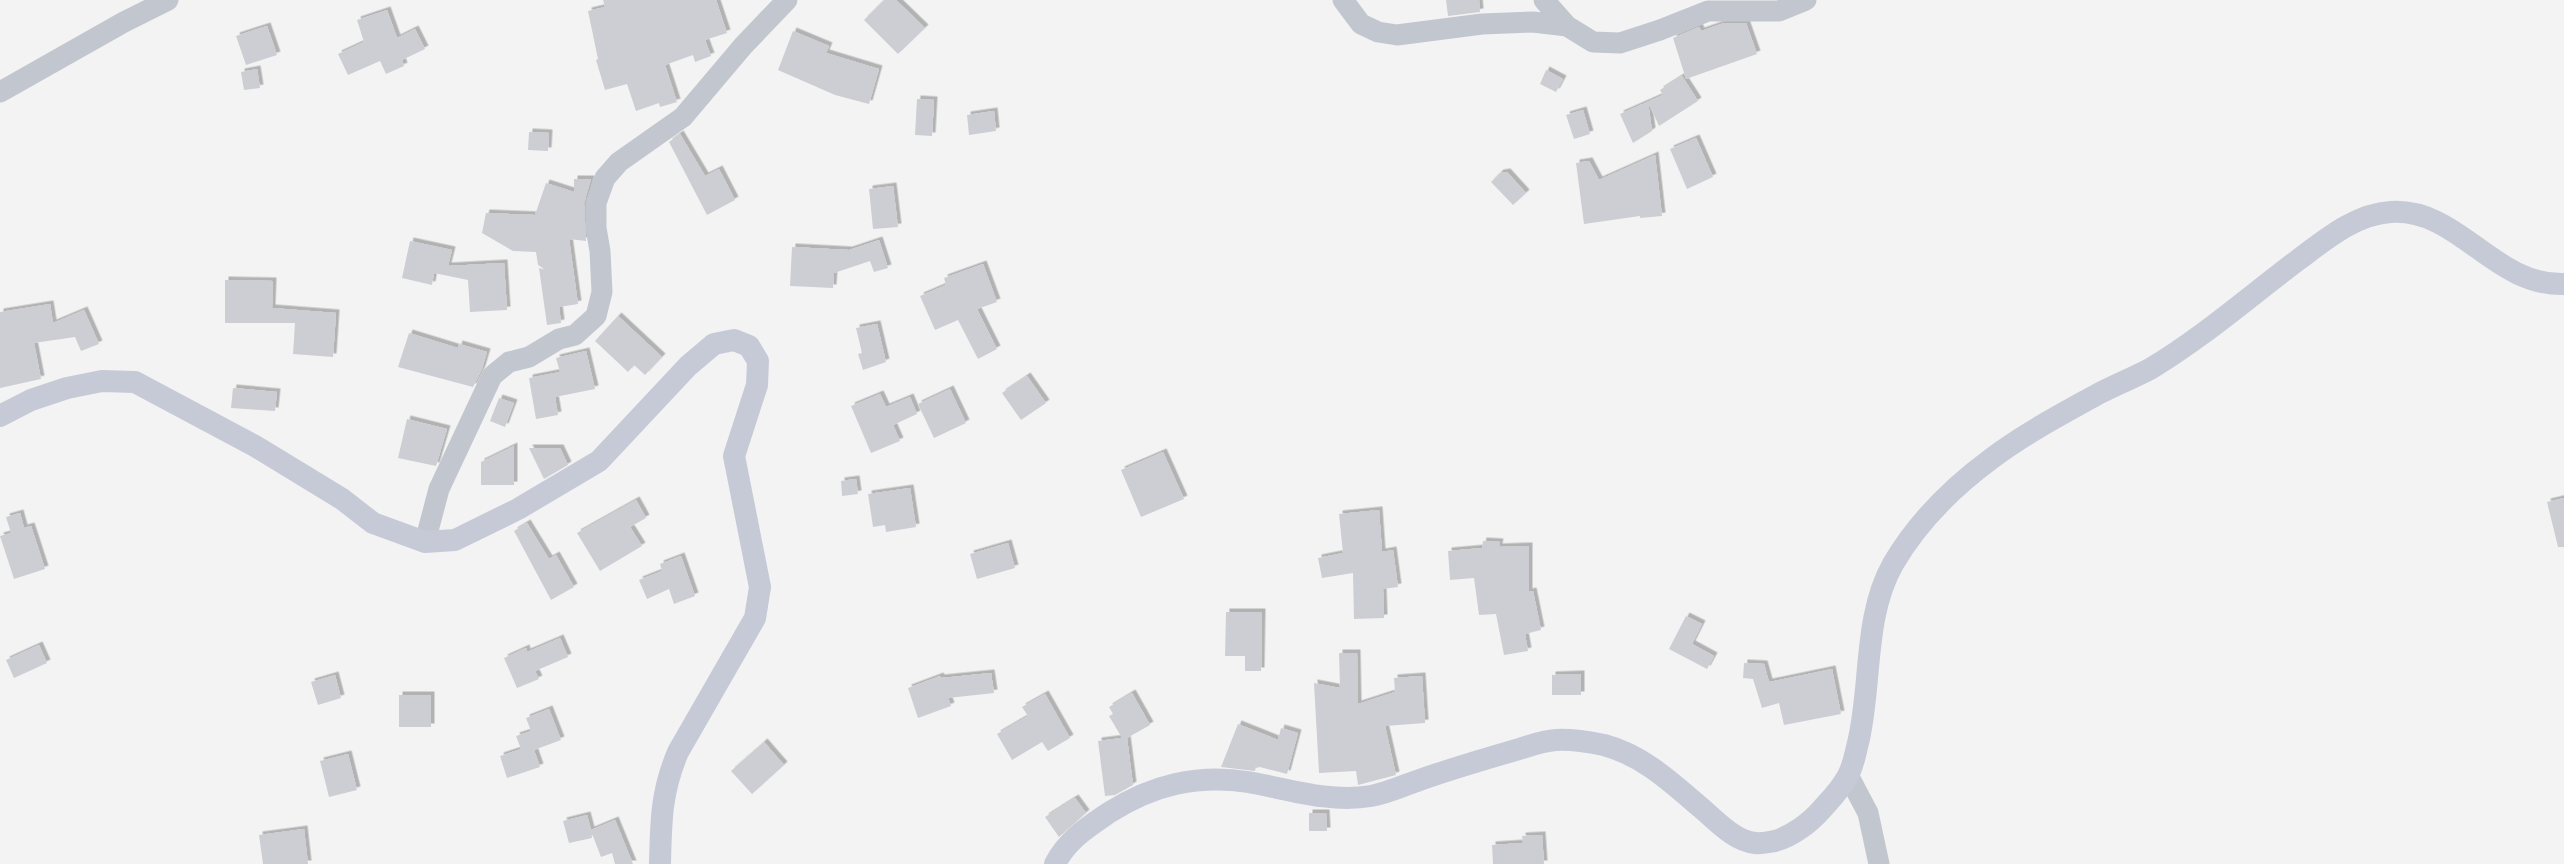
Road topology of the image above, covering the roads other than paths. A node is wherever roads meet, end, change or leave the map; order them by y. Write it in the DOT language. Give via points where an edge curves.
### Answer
graph roads {
  1 [pos="168,0"];
  2 [pos="787,0"];
  3 [pos="1343,0"];
  4 [pos="1544,0"];
  5 [pos="1806,0"];
  6 [pos="1567,26"];
  7 [pos="0,92"];
  8 [pos="2564,284"];
  9 [pos="0,416"];
  10 [pos="425,542"];
  11 [pos="1848,777"];
  12 [pos="660,864"];
  13 [pos="1055,864"];
  14 [pos="1878,864"];
  1 -- 7 [label="street"];
  2 -- 10 [label="street" via="743,46 683,117 619,162 605,178 596,203 602,292 596,316 575,334 559,339 529,357 509,362 492,376 439,489"];
  3 -- 6 [label="street" via="1361,24 1378,32 1397,35 1482,24 1533,22"];
  4 -- 6 [label="street"];
  5 -- 6 [label="street" via="1779,11 1708,11 1620,43 1593,42"];
  8 -- 11 [label="main road" via="2551,285 2507,270 2451,228 2432,219 2410,213 2386,212 2363,219 2324,240 2150,368 2100,393 1992,457 1950,492 1914,534 1891,568 1877,609 1866,700"];
  9 -- 10 [label="main road" via="31,400 67,388 102,381 135,382 256,446 342,499 373,523"];
  10 -- 12 [label="main road" via="455,540 518,509 599,461 688,366 714,344 734,340 749,346 758,361 757,385 734,456 760,587 755,618 678,752 669,773 661,807"];
  11 -- 13 [label="main road" via="1816,815 1797,830 1777,840 1754,844 1731,833 1644,762 1620,750 1600,744 1558,740 1462,766 1370,796 1338,797 1300,793 1249,782 1220,779 1165,785 1119,807 1084,830 1068,842"];
  11 -- 14 [label="street" via="1868,812"];
}
